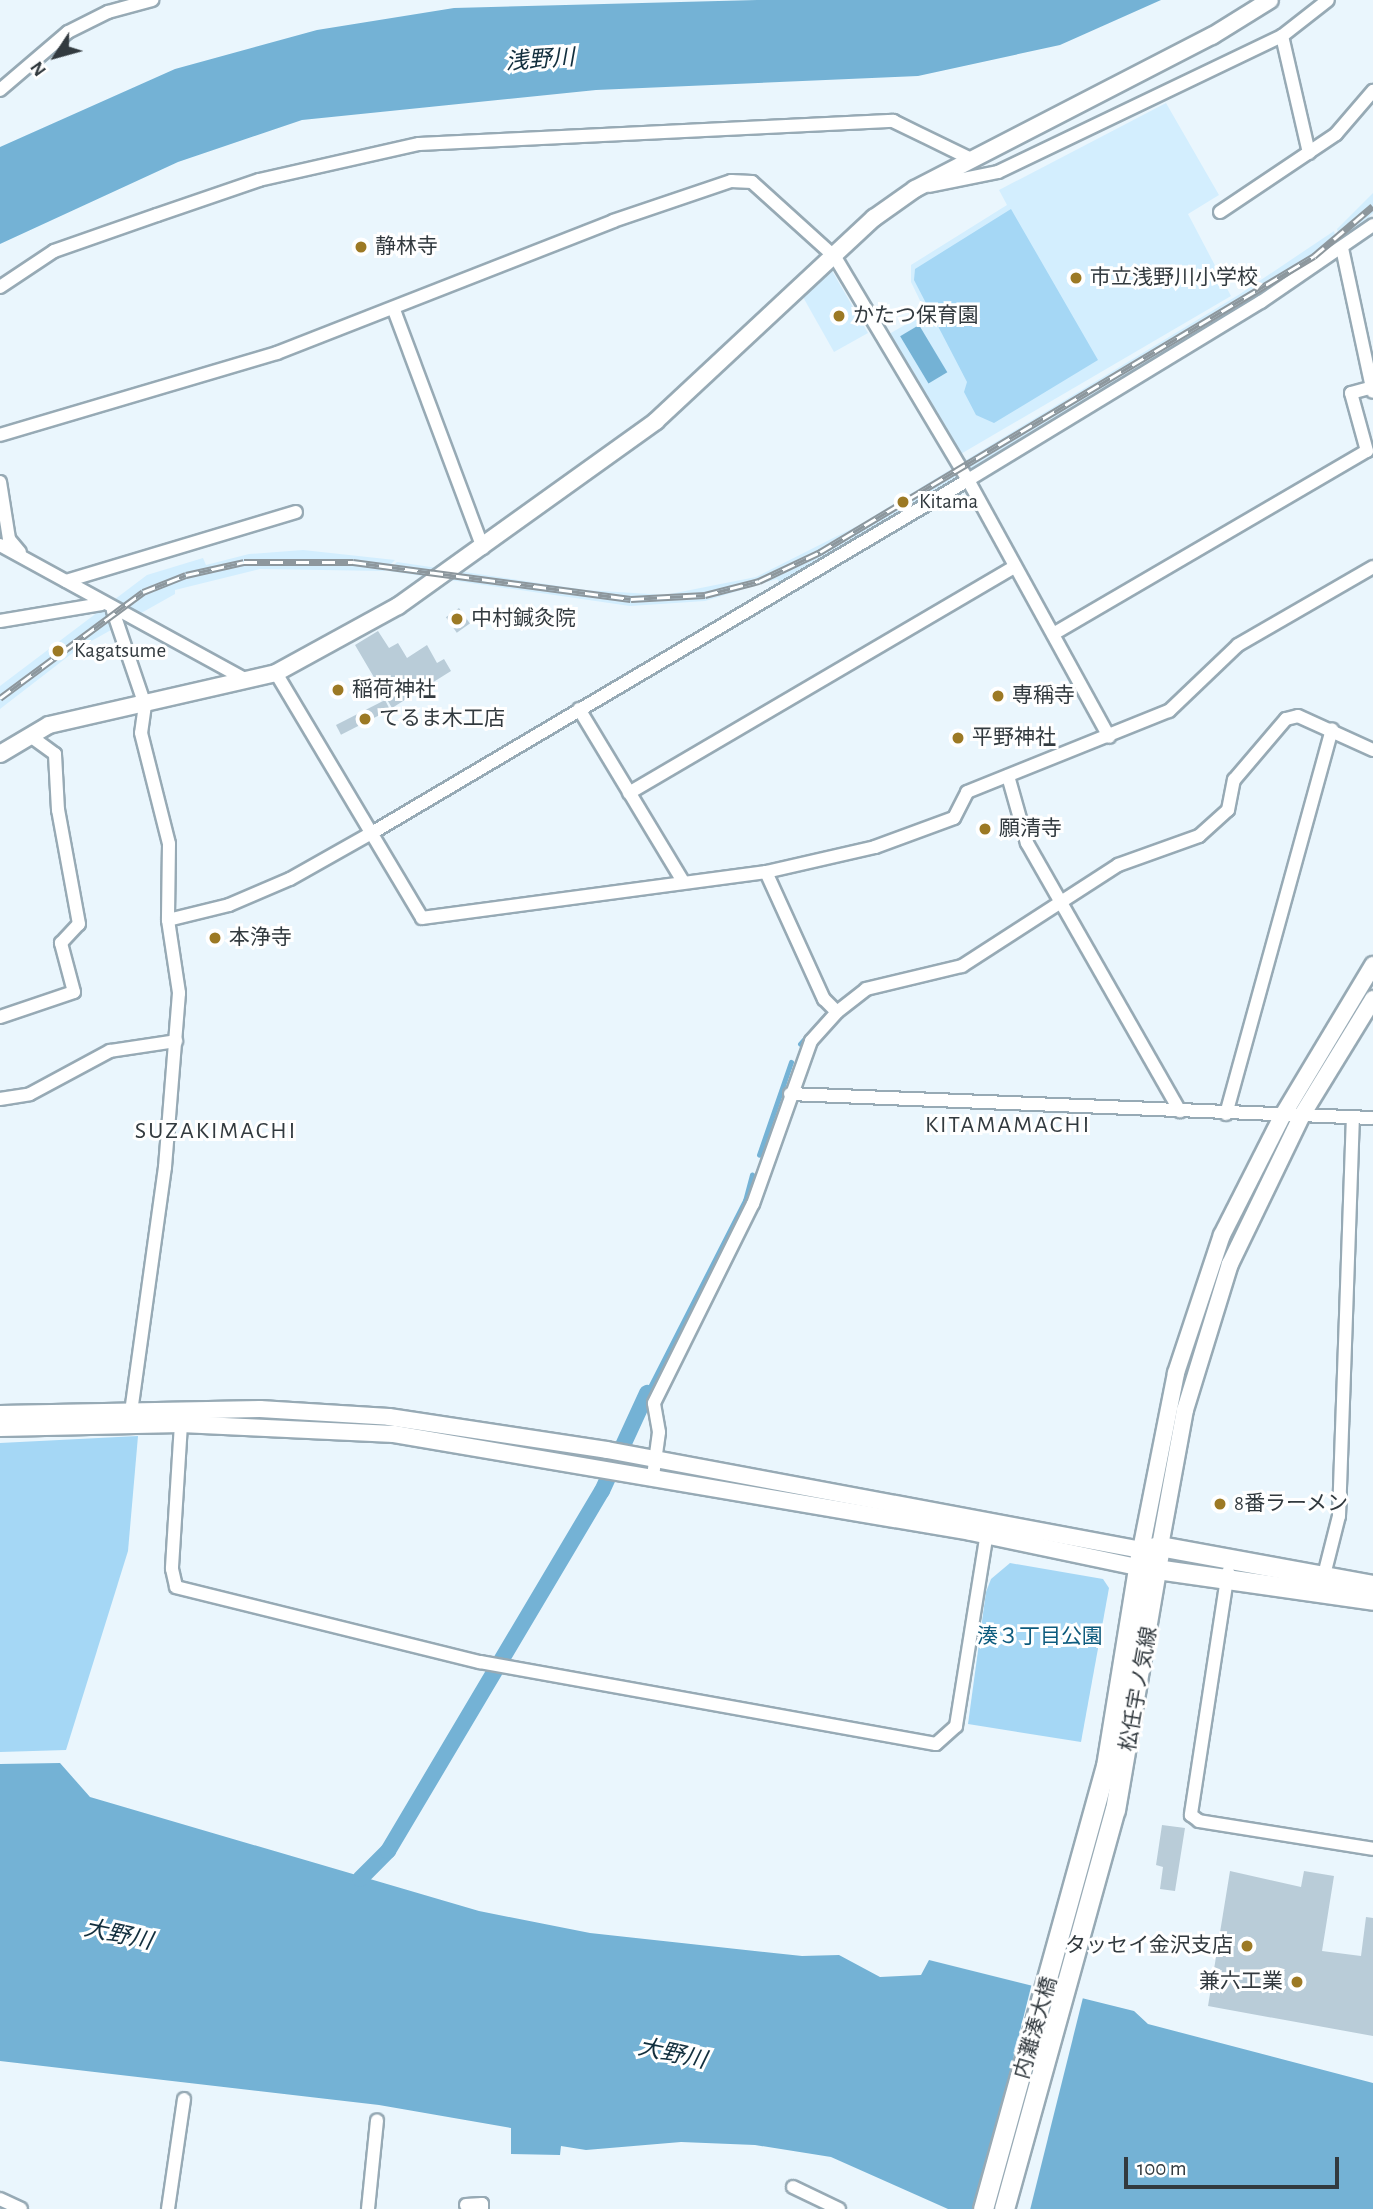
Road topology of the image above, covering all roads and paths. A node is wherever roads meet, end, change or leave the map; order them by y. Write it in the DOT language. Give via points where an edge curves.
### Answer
graph roads {
  1 [pos="152,0"];
  2 [pos="1270,0"];
  3 [pos="1328,0"];
  4 [pos="1282,36"];
  5 [pos="0,90"];
  6 [pos="1373,91"];
  7 [pos="1309,153"];
  8 [pos="973,160"];
  9 [pos="915,189"];
  10 [pos="1220,212"];
  11 [pos="1373,225"];
  12 [pos="1342,248"];
  13 [pos="835,257"];
  14 [pos="0,287"];
  15 [pos="394,310"];
  16 [pos="1371,390"];
  17 [pos="0,435"];
  18 [pos="968,480"];
  19 [pos="0,482"];
  20 [pos="296,512"];
  21 [pos="0,545"];
  22 [pos="483,548"];
  23 [pos="20,553"];
  24 [pos="1373,567"];
  25 [pos="1014,568"];
  26 [pos="66,581"];
  27 [pos="107,608"];
  28 [pos="0,621"];
  29 [pos="1055,633"];
  30 [pos="276,673"];
  31 [pos="247,680"];
  32 [pos="145,705"];
  33 [pos="579,709"];
  34 [pos="1332,729"];
  35 [pos="29,735"];
  36 [pos="1109,737"];
  37 [pos="1373,750"];
  38 [pos="0,754"];
  39 [pos="1007,776"];
  40 [pos="629,793"];
  41 [pos="370,834"];
  42 [pos="766,872"];
  43 [pos="682,880"];
  44 [pos="1057,901"];
  45 [pos="167,920"];
  46 [pos="1373,965"];
  47 [pos="1373,999"];
  48 [pos="838,1012"];
  49 [pos="0,1017"];
  50 [pos="176,1041"];
  51 [pos="790,1094"];
  52 [pos="0,1099"];
  53 [pos="1180,1111"];
  54 [pos="1226,1114"];
  55 [pos="1283,1115"];
  56 [pos="1302,1115"];
  57 [pos="1353,1117"];
  58 [pos="1373,1118"];
  59 [pos="0,1413"];
  60 [pos="131,1418"];
  61 [pos="181,1424"];
  62 [pos="0,1428"];
  63 [pos="648,1458"];
  64 [pos="653,1476"];
  65 [pos="989,1519"];
  66 [pos="986,1536"];
  67 [pos="1151,1558"];
  68 [pos="1228,1570"];
  69 [pos="1322,1583"];
  70 [pos="1373,1585"];
  71 [pos="1373,1600"];
  72 [pos="1095,1806"];
  73 [pos="1115,1810"];
  74 [pos="1373,1849"];
  75 [pos="184,2099"];
  76 [pos="377,2120"];
  77 [pos="793,2187"];
  78 [pos="0,2199"];
  79 [pos="466,2205"];
  80 [pos="21,2209"];
  81 [pos="168,2209"];
  82 [pos="368,2209"];
  83 [pos="482,2209"];
  84 [pos="839,2209"];
  85 [pos="983,2209"];
  86 [pos="1004,2209"];
  1 -- 5 [label="street" via="108,12 68,32"];
  2 -- 8 [label="street" via="1212,36"];
  3 -- 4 [label="street"];
  4 -- 7 [label="street"];
  4 -- 9 [label="street" via="998,172"];
  6 -- 7 [label="street" via="1349,122"];
  7 -- 10 [label="street"];
  8 -- 9 [label="street"];
  8 -- 14 [label="street" via="893,121 419,144 259,180 54,251"];
  9 -- 13 [label="street" via="874,218"];
  11 -- 12 [label="street"];
  12 -- 16 [label="street"];
  12 -- 18 [label="street"];
  13 -- 15 [label="street" via="752,182 739,180 613,221"];
  13 -- 18 [label="street"];
  13 -- 22 [label="street" via="656,421"];
  15 -- 17 [label="street" via="277,353"];
  15 -- 22 [label="street"];
  16 -- 29 [label="street" via="1351,393 1367,451"];
  18 -- 25 [label="street"];
  18 -- 33 [label="street"];
  19 -- 23 [label="street" via="9,539"];
  20 -- 26 [label="street"];
  21 -- 23 [label="street"];
  22 -- 30 [label="street" via="398,606"];
  23 -- 26 [label="street"];
  24 -- 36 [label="street" via="1238,645 1169,711"];
  25 -- 29 [label="street"];
  25 -- 40 [label="street"];
  26 -- 27 [label="street"];
  27 -- 28 [label="street"];
  27 -- 31 [label="street"];
  27 -- 32 [label="street"];
  29 -- 36 [label="street"];
  30 -- 31 [label="street"];
  30 -- 41 [label="street"];
  31 -- 32 [label="street"];
  32 -- 35 [label="street" via="49,725"];
  32 -- 45 [label="street" via="141,733 169,844"];
  33 -- 40 [label="street"];
  33 -- 41 [label="street"];
  34 -- 37 [label="street"];
  34 -- 44 [label="street" via="1298,716 1286,719 1234,780 1228,810 1218,823 1199,836 1118,865"];
  34 -- 54 [label="street"];
  35 -- 38 [label="street"];
  35 -- 49 [label="street" via="55,754 58,810 79,924 61,943 74,992"];
  36 -- 39 [label="street"];
  39 -- 42 [label="street" via="967,792 954,818 875,847"];
  39 -- 44 [label="street" via="1027,843"];
  40 -- 43 [label="street"];
  41 -- 43 [label="street" via="422,918"];
  41 -- 45 [label="street" via="290,879 229,905"];
  42 -- 43 [label="street"];
  42 -- 48 [label="street" via="824,999"];
  44 -- 48 [label="street" via="961,966 866,989"];
  44 -- 53 [label="street"];
  45 -- 50 [label="street" via="179,993"];
  46 -- 55 [label="street"];
  47 -- 56 [label="street"];
  48 -- 51 [label="street" via="811,1041"];
  50 -- 52 [label="street" via="110,1051 30,1094"];
  50 -- 60 [label="street"];
  51 -- 53 [label="street"];
  51 -- 63 [label="street" via="753,1204 654,1403 659,1432"];
  53 -- 54 [label="street"];
  54 -- 55 [label="street"];
  55 -- 56 [label="street"];
  55 -- 67 [label="street" via="1245,1184 1204,1286 1176,1373"];
  56 -- 57 [label="street"];
  56 -- 67 [label="street" via="1260,1195 1207,1329"];
  57 -- 58 [label="street"];
  57 -- 69 [label="street" via="1339,1516"];
  59 -- 60 [label="street"];
  60 -- 61 [label="street"];
  60 -- 62 [label="street"];
  60 -- 63 [label="street" via="260,1409 389,1417"];
  61 -- 64 [label="street" via="394,1434"];
  61 -- 66 [label="street" via="172,1569 176,1587 480,1662 936,1744 956,1726"];
  63 -- 64 [label="street"];
  63 -- 65 [label="street"];
  64 -- 66 [label="street"];
  65 -- 66 [label="street"];
  65 -- 67 [label="street"];
  66 -- 67 [label="street"];
  67 -- 68 [label="main road"];
  67 -- 72 [label="main road, 松任宇ノ気線"];
  67 -- 73 [label="main road, 松任宇ノ気線"];
  68 -- 69 [label="main road"];
  68 -- 74 [label="street" via="1191,1815 1199,1821"];
  69 -- 70 [label="main road"];
  69 -- 71 [label="main road"];
  72 -- 85 [label="main road, 内灘湊大橋"];
  73 -- 86 [label="main road, 内灘湊大橋"];
  75 -- 81 [label="street"];
  76 -- 82 [label="street"];
  77 -- 84 [label="street"];
  78 -- 80 [label="street"];
  79 -- 83 [label="street" via="482,2204"];
}
